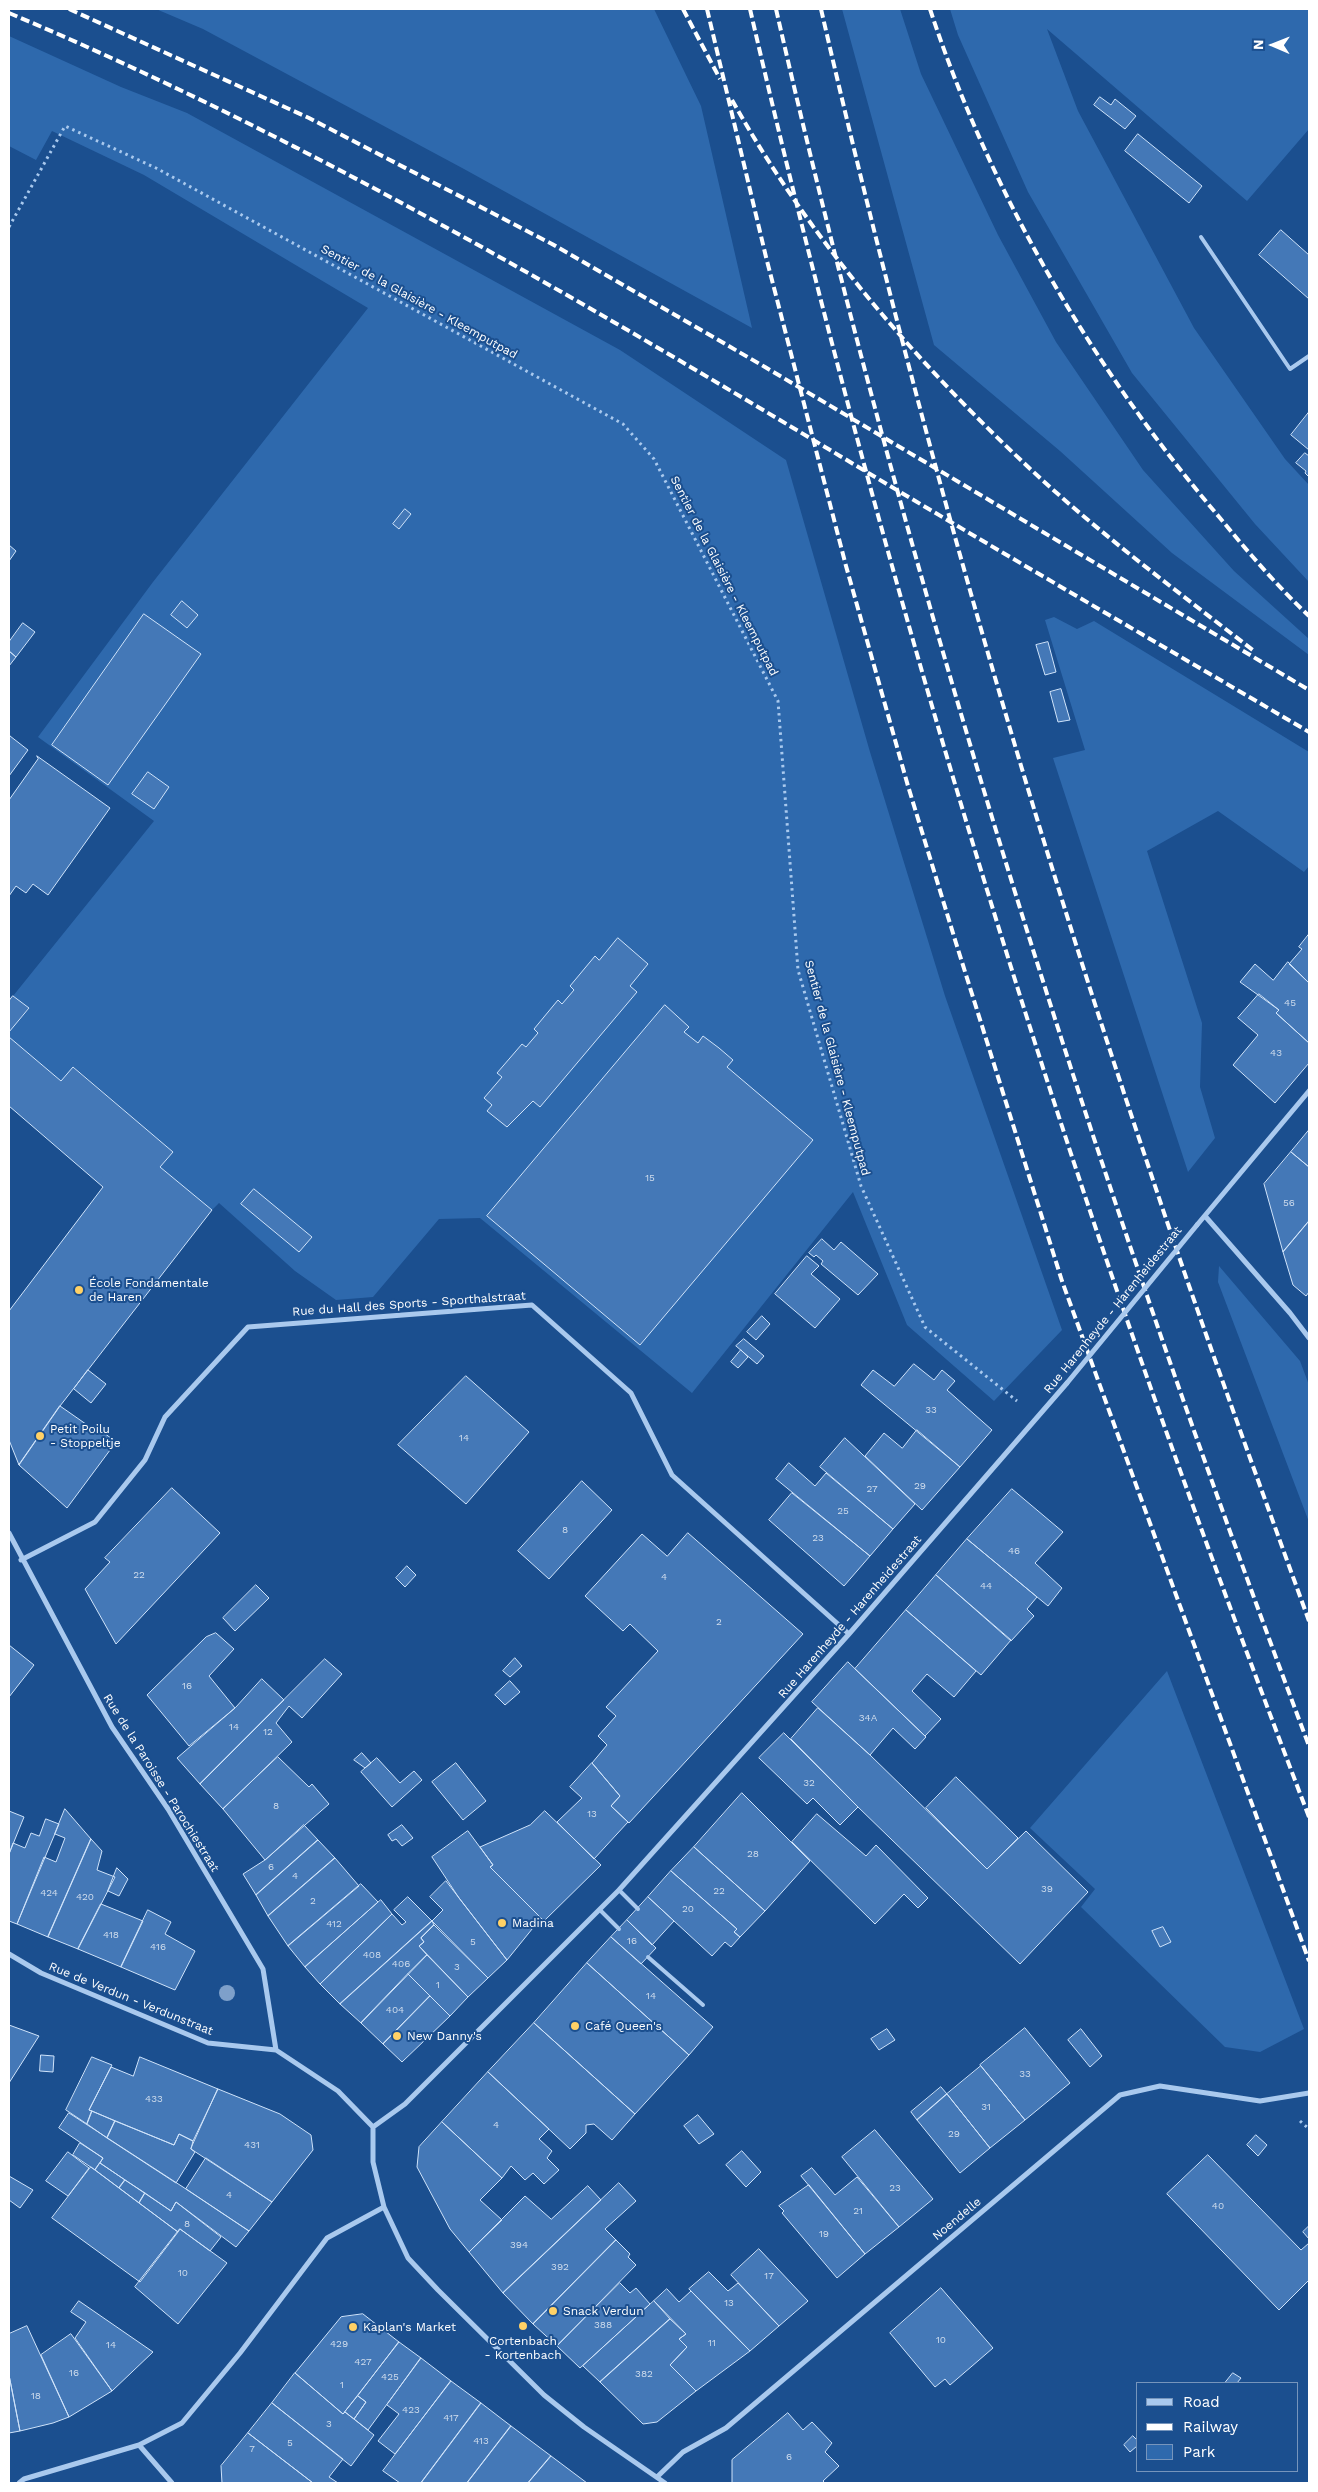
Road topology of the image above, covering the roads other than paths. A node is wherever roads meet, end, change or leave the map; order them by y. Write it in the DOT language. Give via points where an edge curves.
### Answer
graph roads {
  1 [pos="1201,238"];
  2 [pos="1309,356"];
  3 [pos="1309,1091"];
  4 [pos="1205,1216"];
  5 [pos="1309,1338"];
  6 [pos="9,1533"];
  7 [pos="21,1560"];
  8 [pos="849,1634"];
  9 [pos="619,1890"];
  10 [pos="638,1909"];
  11 [pos="600,1910"];
  12 [pos="619,1929"];
  13 [pos="9,1954"];
  14 [pos="648,1957"];
  15 [pos="702,2005"];
  16 [pos="276,2050"];
  17 [pos="1309,2093"];
  18 [pos="373,2127"];
  19 [pos="384,2207"];
  20 [pos="139,2445"];
  21 [pos="657,2478"];
  22 [pos="19,2483"];
  23 [pos="172,2483"];
  24 [pos="665,2483"];
  1 -- 2 [label="lane" via="1290,369"];
  3 -- 4 [label="street, Rue Harenheyde - Harenheidestraat"];
  4 -- 5 [label="street"];
  4 -- 8 [label="street, Rue Harenheyde - Harenheidestraat, bridge" via="1038,1418"];
  6 -- 7 [label="street, Rue de la Paroisse - Parochiestraat"];
  7 -- 8 [label="street, Rue du Hall des Sports - Sporthalstraat" via="96,1522 145,1460 165,1417 248,1326 532,1305 631,1393 672,1475"];
  7 -- 16 [label="street, Rue de la Paroisse - Parochiestraat" via="112,1727 168,1809 263,1969"];
  8 -- 9 [label="street, Rue Harenheyde - Harenheidestraat"];
  9 -- 10 [label="lane"];
  9 -- 11 [label="street, Rue Harenheyde - Harenheidestraat"];
  11 -- 12 [label="lane"];
  11 -- 18 [label="street, Rue Harenheyde - Harenheidestraat" via="405,2104"];
  13 -- 16 [label="street, Rue de Verdun - Verdunstraat" via="41,1973 208,2043"];
  14 -- 15 [label="lane"];
  16 -- 18 [label="street, Rue de Verdun - Verdunstraat" via="338,2091"];
  17 -- 21 [label="street, Noendelle" via="1260,2101 1160,2086 1120,2095 726,2428 684,2452"];
  18 -- 19 [label="street" via="373,2162"];
  19 -- 20 [label="street" via="327,2238 182,2423"];
  19 -- 21 [label="street" via="408,2258 461,2314 544,2395"];
  20 -- 22 [label="street"];
  20 -- 23 [label="street"];
  21 -- 24 [label="street"];
}
